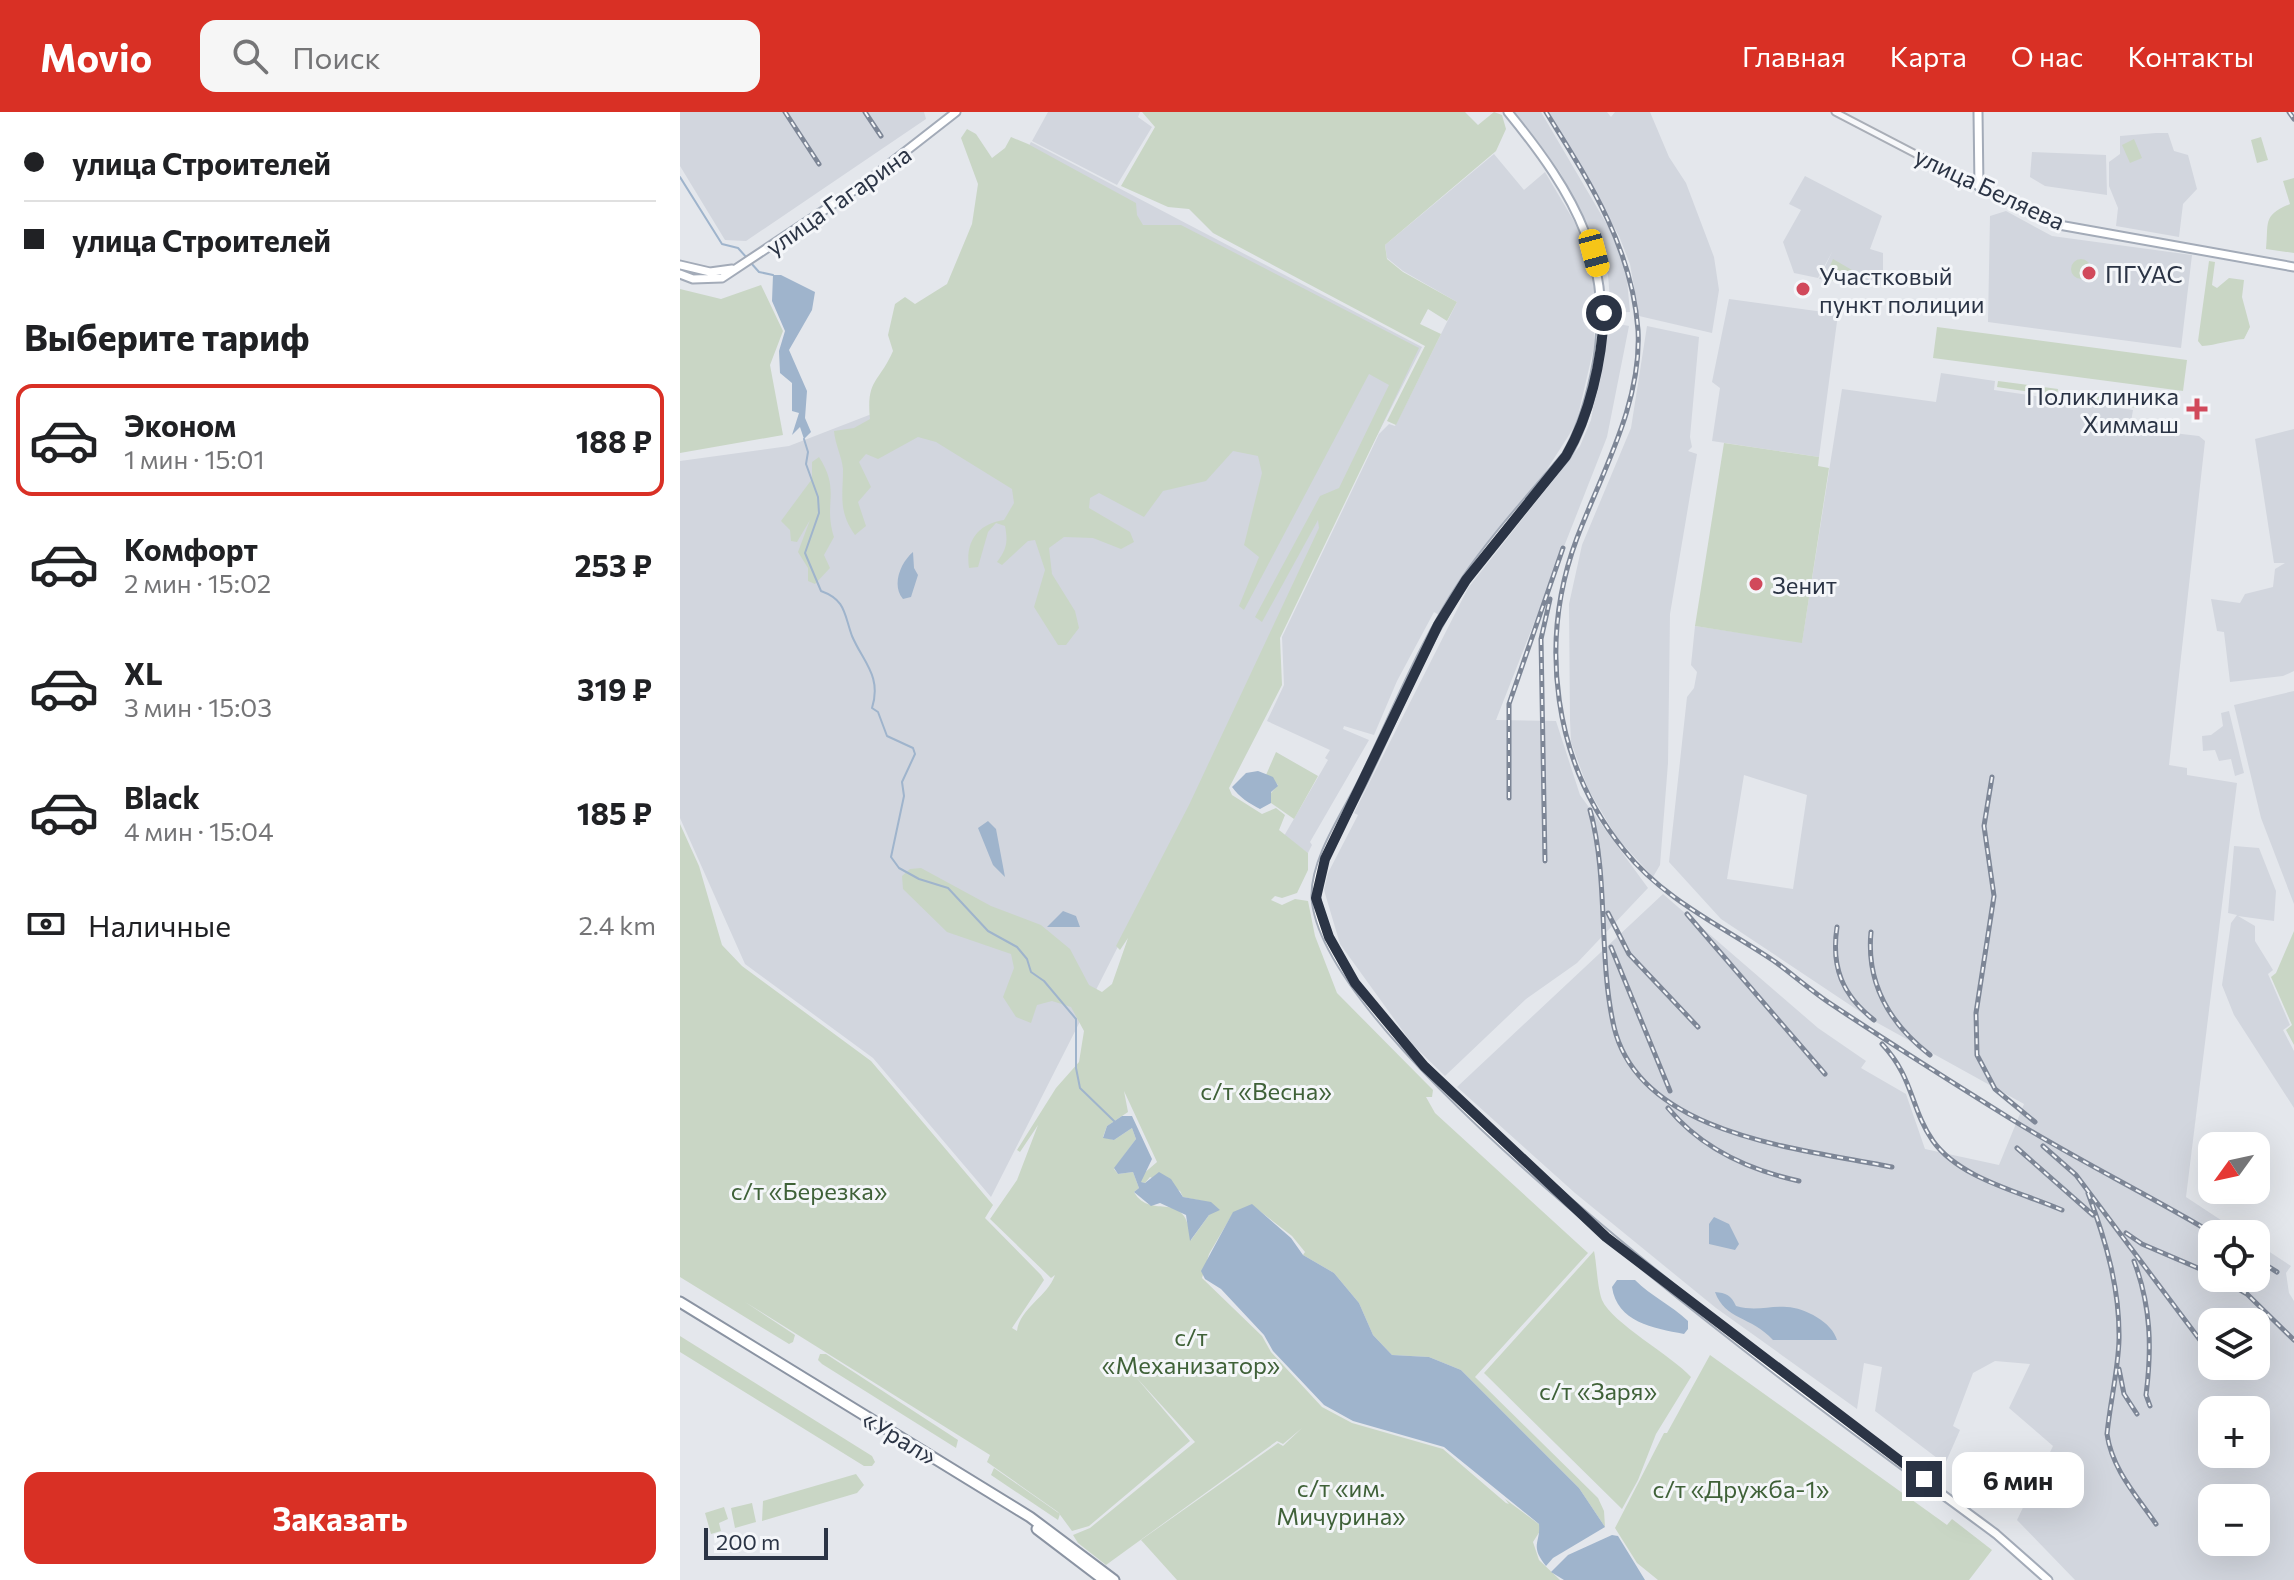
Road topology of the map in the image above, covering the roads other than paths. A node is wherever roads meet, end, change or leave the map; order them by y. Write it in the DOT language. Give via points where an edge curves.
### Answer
graph roads {
  1 [pos="956,112"];
  2 [pos="1508,112"];
  3 [pos="1835,112"];
  4 [pos="1978,112"];
  5 [pos="1979,187"];
  6 [pos="680,265"];
  7 [pos="2294,267"];
  8 [pos="738,268"];
  9 [pos="680,274"];
  10 [pos="680,1304"];
  11 [pos="1104,1580"];
  12 [pos="1114,1580"];
  13 [pos="2048,1580"];
  1 -- 8 [label="main road, улица Гагарина" via="910,150"];
  2 -- 13 [label="main road" via="1559,182 1594,253 1604,313 1595,376 1566,456 1466,580 1438,625 1331,847 1316,898 1329,937 1393,1033 1606,1237 1996,1534"];
  3 -- 5 [label="street, улица Беляева"];
  4 -- 5 [label="main road"];
  5 -- 7 [label="main road, улица Беляева" via="2059,225"];
  6 -- 8 [label="main road" via="710,272"];
  8 -- 9 [label="main road, улица Гагарина" via="713,281"];
  10 -- 11 [label="highway, «Урал»" via="1009,1509"];
  10 -- 12 [label="highway, «Урал»" via="1030,1517"];
}
